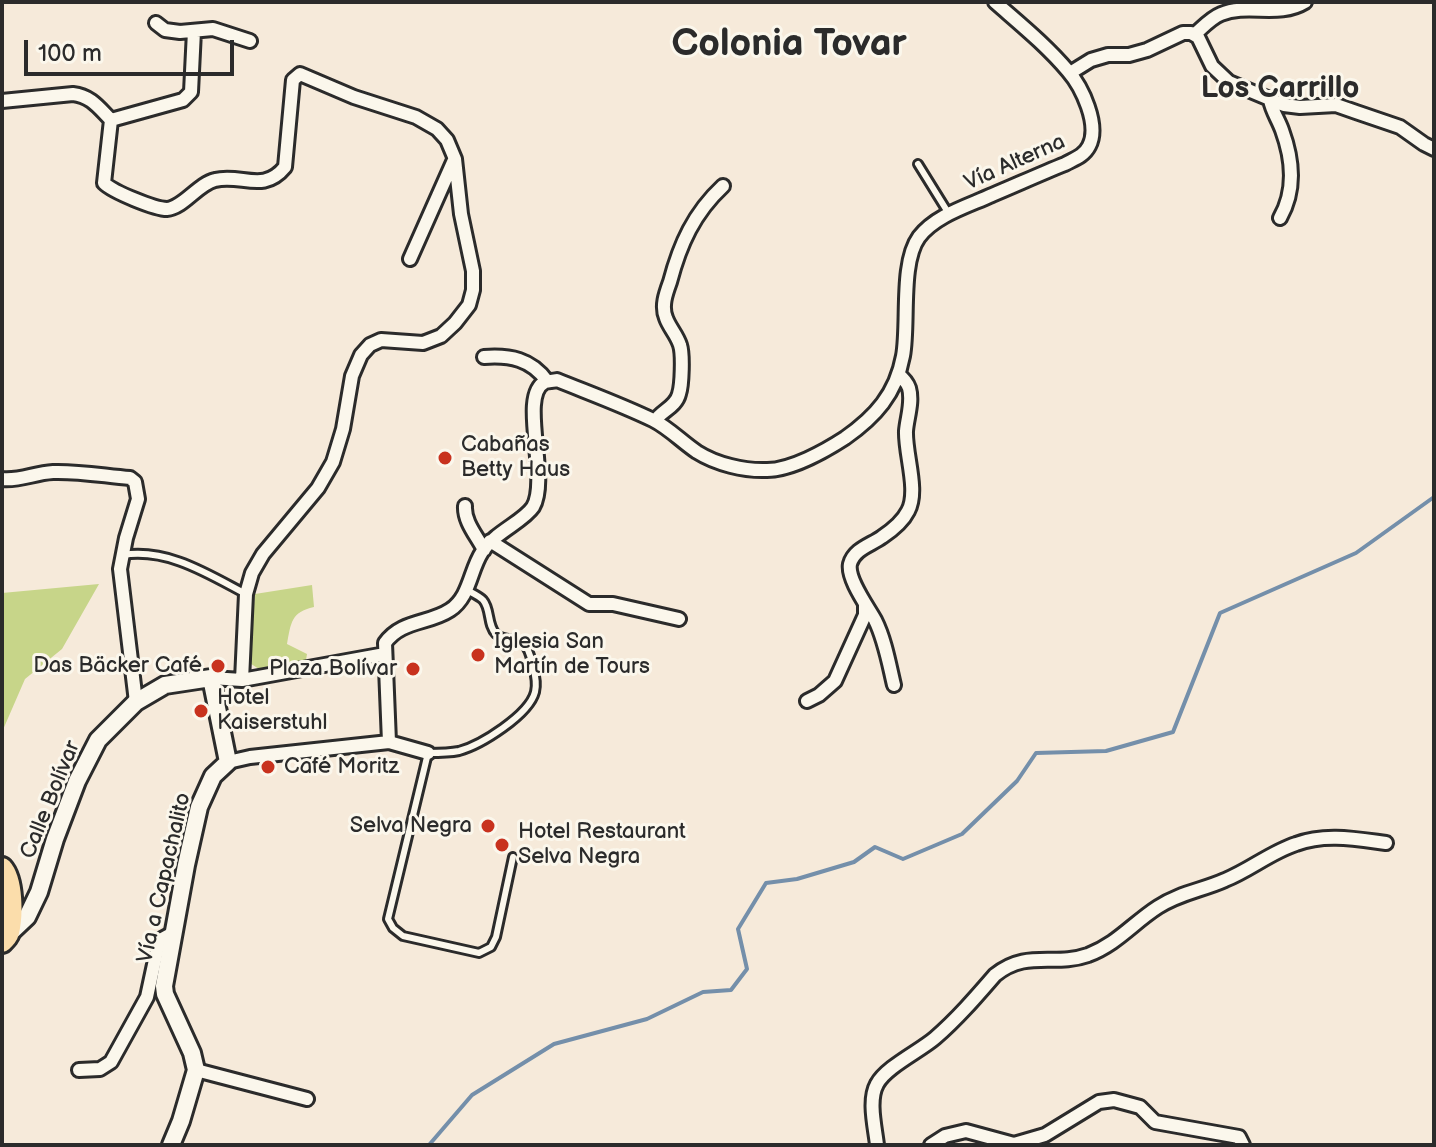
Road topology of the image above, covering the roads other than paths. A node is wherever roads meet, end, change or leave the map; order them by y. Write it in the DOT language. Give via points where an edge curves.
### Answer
graph roads {
  1 [pos="995,2"];
  2 [pos="1305,2"];
  3 [pos="156,23"];
  4 [pos="194,31"];
  5 [pos="1195,34"];
  6 [pos="250,41"];
  7 [pos="1070,73"];
  8 [pos="1270,100"];
  9 [pos="2,101"];
  10 [pos="111,120"];
  11 [pos="1434,149"];
  12 [pos="455,159"];
  13 [pos="918,164"];
  14 [pos="723,186"];
  15 [pos="949,214"];
  16 [pos="1280,218"];
  17 [pos="410,259"];
  18 [pos="484,357"];
  19 [pos="898,374"];
  20 [pos="547,381"];
  21 [pos="655,421"];
  22 [pos="2,479"];
  23 [pos="465,506"];
  24 [pos="487,546"];
  25 [pos="121,555"];
  26 [pos="466,589"];
  27 [pos="246,594"];
  28 [pos="865,604"];
  29 [pos="679,619"];
  30 [pos="385,654"];
  31 [pos="211,678"];
  32 [pos="242,680"];
  33 [pos="894,685"];
  34 [pos="807,701"];
  35 [pos="136,702"];
  36 [pos="389,742"];
  37 [pos="428,753"];
  38 [pos="228,762"];
  39 [pos="1386,843"];
  40 [pos="513,857"];
  41 [pos="2,868"];
  42 [pos="173,933"];
  43 [pos="6,938"];
  44 [pos="79,1070"];
  45 [pos="196,1070"];
  46 [pos="307,1099"];
  47 [pos="1048,1140"];
  48 [pos="171,1145"];
  49 [pos="877,1145"];
  50 [pos="931,1145"];
  51 [pos="1243,1145"];
  1 -- 7 [label="street, Vía Alterna"];
  2 -- 5 [label="street" via="1291,9 1229,12"];
  3 -- 4 [label="street" via="165,30"];
  4 -- 6 [label="street" via="213,29"];
  4 -- 10 [label="street" via="188,96"];
  5 -- 7 [label="street" via="1183,33 1129,55 1091,60"];
  5 -- 8 [label="street" via="1223,78"];
  7 -- 15 [label="street, Vía Alterna" via="1093,127 1083,155"];
  8 -- 11 [label="street" via="1300,107 1336,105 1400,127"];
  8 -- 16 [label="street" via="1292,171"];
  9 -- 10 [label="street" via="82,95"];
  10 -- 12 [label="street" via="104,183 165,209 211,181 267,181 278,175 285,167 293,80 300,74 416,117 442,134"];
  12 -- 17 [label="street"];
  12 -- 27 [label="street" via="473,271 469,305 433,340 381,340 365,349 352,376 333,462 257,563"];
  13 -- 15 [label="lane"];
  14 -- 21 [label="street" via="693,222 671,275 665,316 681,348 679,393"];
  15 -- 19 [label="street, Vía Alterna" via="927,228 911,255"];
  18 -- 20 [label="street" via="526,361"];
  19 -- 21 [label="street" via="883,405 862,425 834,445 769,471 699,454"];
  19 -- 28 [label="street" via="909,387 906,431 912,495 908,512 898,523 852,560 850,571"];
  20 -- 21 [label="street" via="557,380"];
  20 -- 24 [label="street" via="534,405 538,494 532,508"];
  22 -- 25 [label="street" via="58,472 133,479 138,499"];
  23 -- 24 [label="street" via="467,520"];
  24 -- 26 [label="street"];
  24 -- 29 [label="street" via="589,604"];
  25 -- 27 [label="lane" via="165,557"];
  25 -- 35 [label="street"];
  26 -- 30 [label="street" via="450,610 390,635"];
  26 -- 37 [label="lane" via="485,603 499,637 524,645 535,691 520,713 475,745"];
  27 -- 32 [label="street"];
  28 -- 33 [label="street" via="881,634"];
  28 -- 34 [label="street" via="835,681"];
  30 -- 32 [label="street, Calle Bolívar"];
  30 -- 36 [label="street"];
  31 -- 32 [label="street, Calle Bolívar"];
  31 -- 35 [label="street, Calle Bolívar" via="165,685"];
  31 -- 38 [label="street"];
  35 -- 43 [label="street, Calle Bolívar" via="98,740 77,781 39,892 27,917"];
  36 -- 37 [label="street"];
  36 -- 38 [label="street"];
  37 -- 40 [label="lane" via="388,919 393,928 403,936 479,953 491,947"];
  38 -- 42 [label="street, Vía a Capachalito" via="213,776 199,807"];
  39 -- 49 [label="street" via="1335,837 1294,844 1226,880 1161,905 1098,951 1003,968 951,1024 876,1085"];
  41 -- 43 [label="main road" via="11,895"];
  42 -- 44 [label="street" via="158,946 147,997 111,1062 100,1069"];
  42 -- 45 [label="street, Vía a Capachalito" via="165,994"];
  45 -- 46 [label="street"];
  45 -- 48 [label="street"];
  47 -- 50 [label="street" via="1014,1144 966,1131"];
  47 -- 51 [label="street" via="1099,1102 1114,1100 1140,1107 1155,1122 1239,1137"];
}
